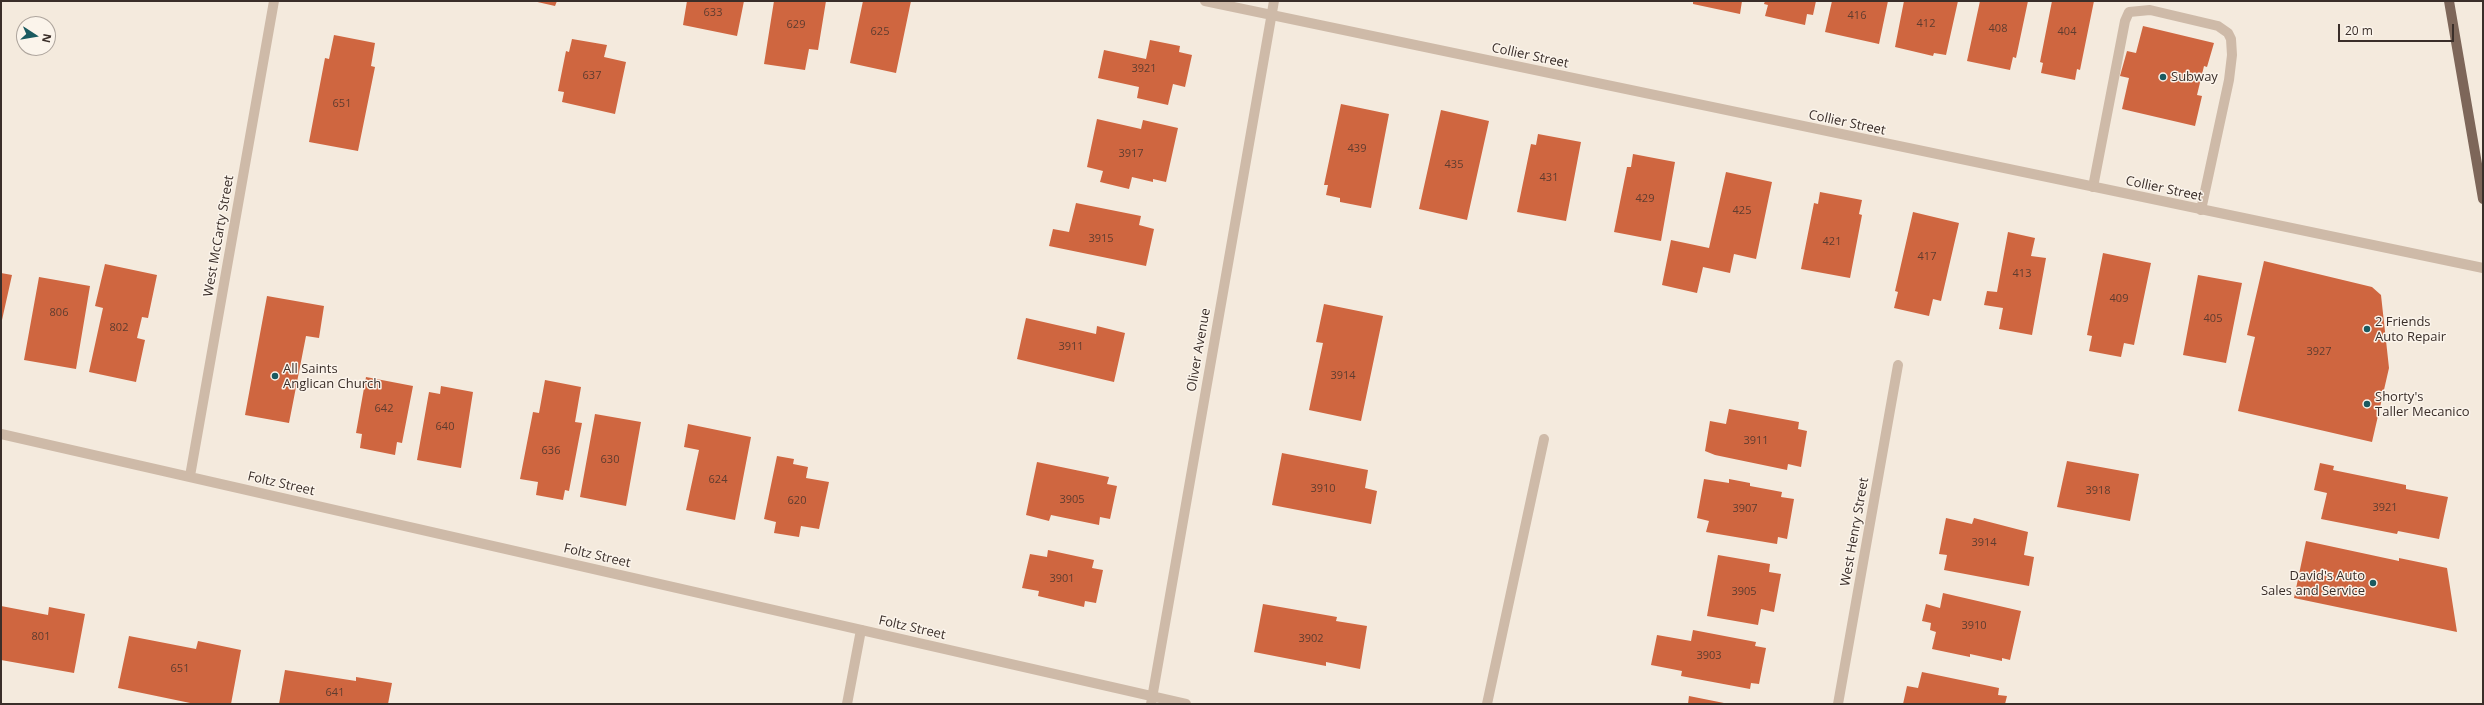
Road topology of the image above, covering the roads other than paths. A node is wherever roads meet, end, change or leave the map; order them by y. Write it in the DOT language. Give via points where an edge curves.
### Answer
graph roads {
  1 [pos="274,1"];
  2 [pos="1205,1"];
  3 [pos="1274,1"];
  4 [pos="2449,1"];
  5 [pos="1271,16"];
  6 [pos="2092,187"];
  7 [pos="2483,199"];
  8 [pos="2201,210"];
  9 [pos="2483,268"];
  10 [pos="1898,365"];
  11 [pos="1,434"];
  12 [pos="1544,439"];
  13 [pos="190,476"];
  14 [pos="861,630"];
  15 [pos="1151,700"];
  16 [pos="847,704"];
  17 [pos="1186,704"];
  18 [pos="1487,704"];
  19 [pos="1838,704"];
  1 -- 13 [label="street, West McCarty Street"];
  2 -- 5 [label="street, Collier Street"];
  3 -- 5 [label="street, Oliver Avenue"];
  4 -- 7 [label="main road"];
  5 -- 6 [label="street, Collier Street"];
  5 -- 15 [label="street, Oliver Avenue"];
  6 -- 8 [label="street, Collier Street"];
  6 -- 8 [label="street" via="2125,21 2129,12 2150,10 2218,26 2228,33 2231,39 2229,80"];
  8 -- 9 [label="street, Collier Street"];
  10 -- 19 [label="street, West Henry Street"];
  11 -- 13 [label="street, Foltz Street"];
  12 -- 18 [label="street"];
  13 -- 14 [label="street, Foltz Street"];
  14 -- 15 [label="street, Foltz Street"];
  14 -- 16 [label="street"];
  15 -- 17 [label="street, Foltz Street"];
}
